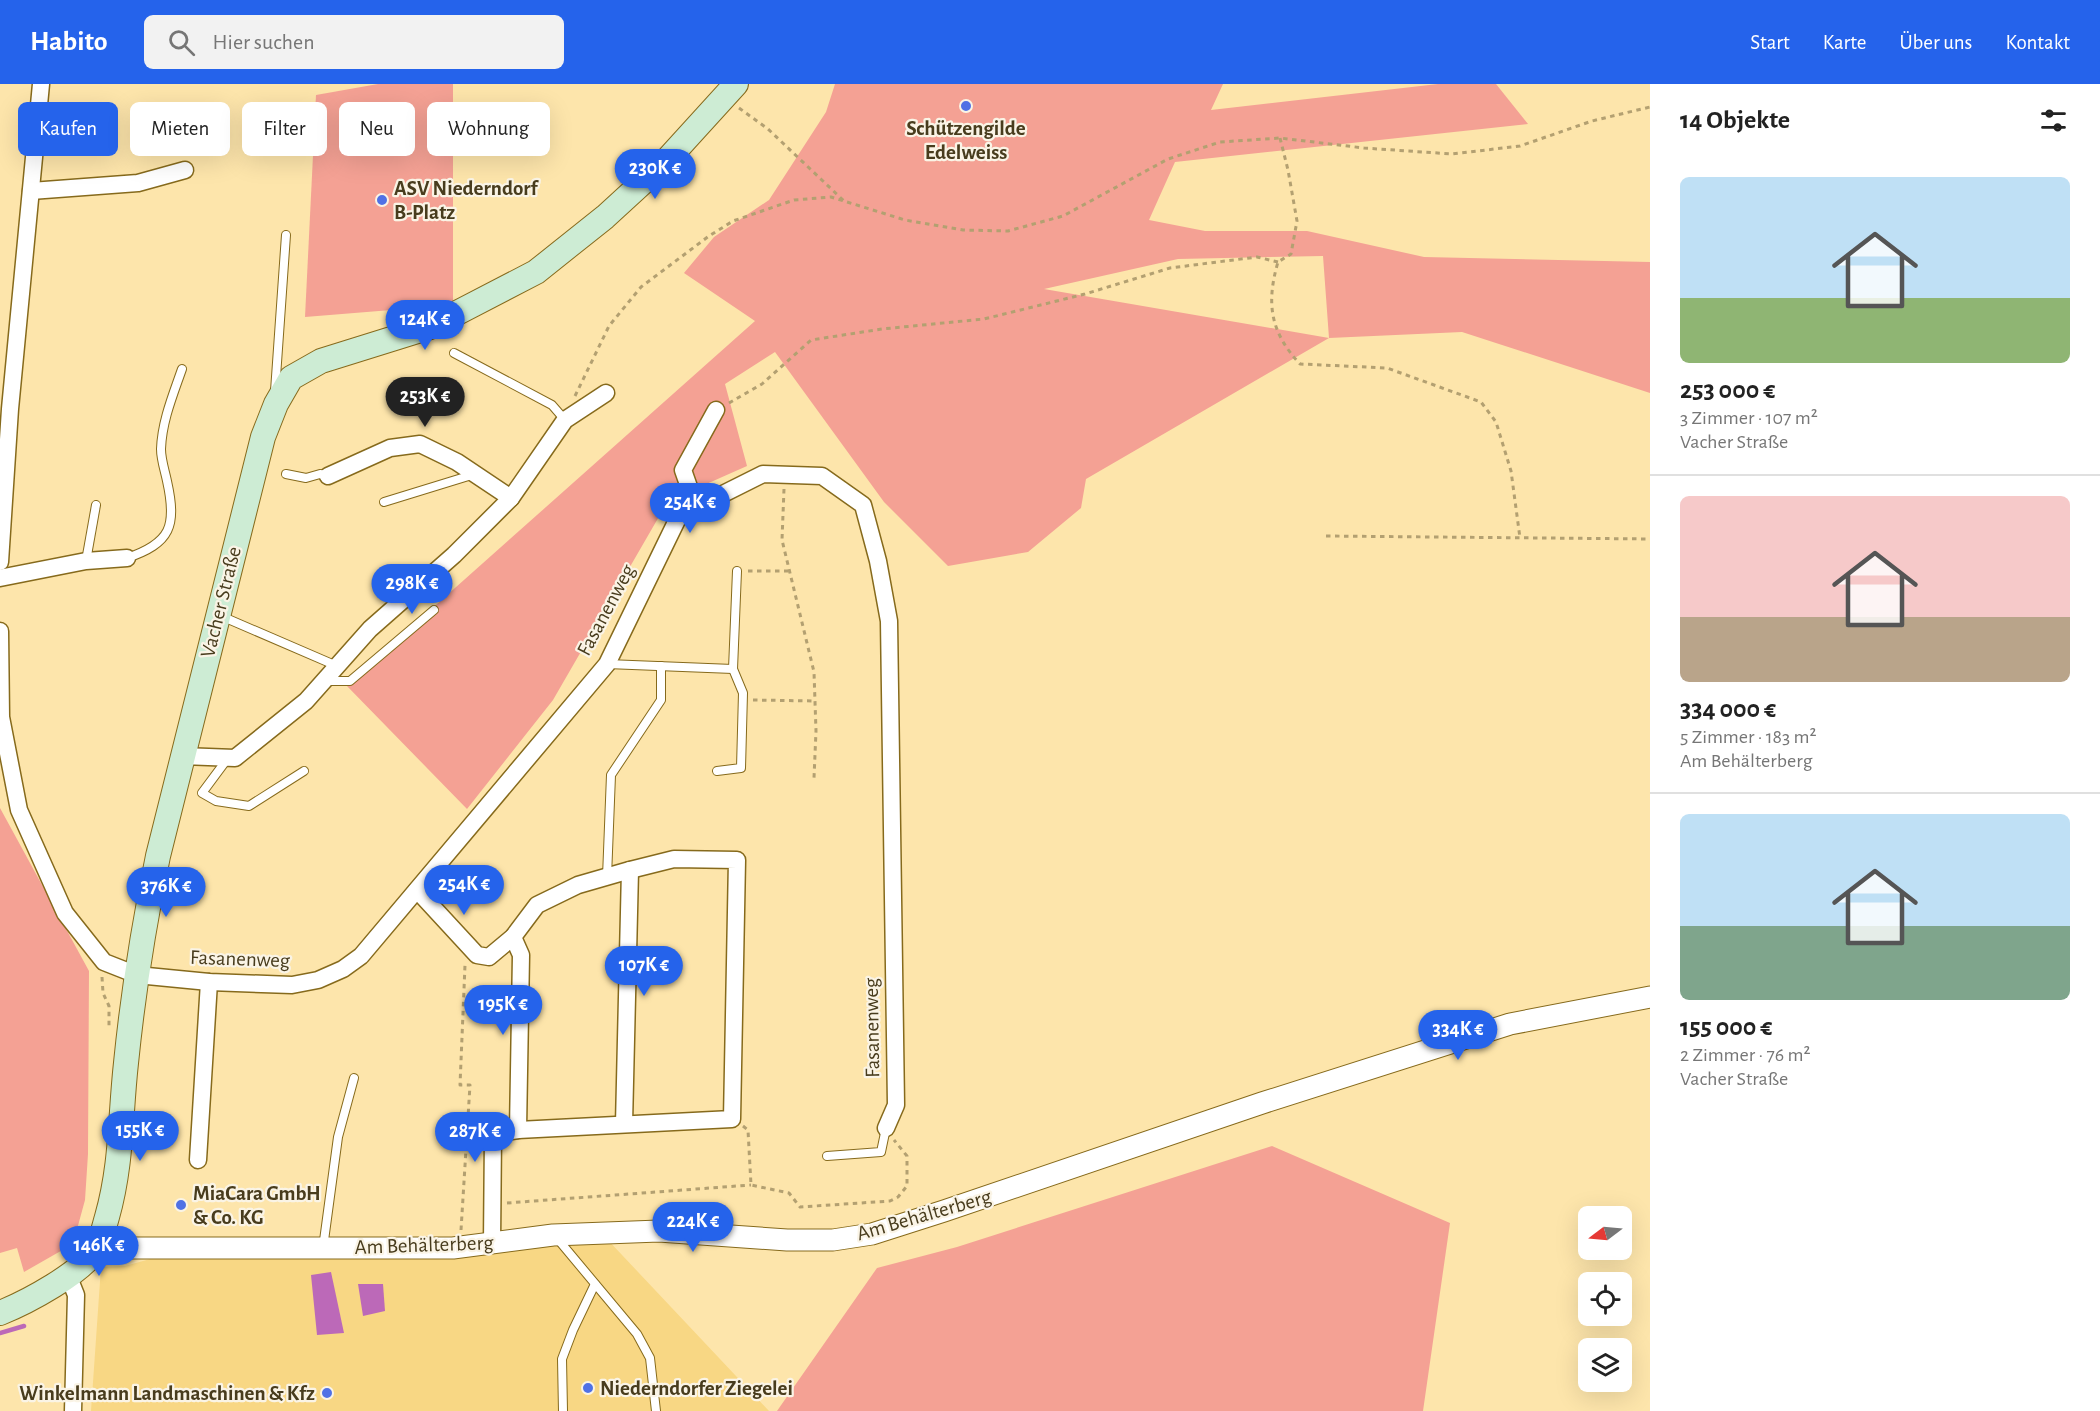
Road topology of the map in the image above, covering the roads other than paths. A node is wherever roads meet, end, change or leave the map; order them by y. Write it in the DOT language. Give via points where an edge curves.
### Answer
graph roads {
  1 [pos="40,84"];
  2 [pos="729,91"];
  3 [pos="186,170"];
  4 [pos="31,191"];
  5 [pos="286,235"];
  6 [pos="454,353"];
  7 [pos="182,369"];
  8 [pos="606,393"];
  9 [pos="274,410"];
  10 [pos="716,410"];
  11 [pos="565,420"];
  12 [pos="286,474"];
  13 [pos="475,474"];
  14 [pos="328,476"];
  15 [pos="511,498"];
  16 [pos="384,502"];
  17 [pos="96,505"];
  18 [pos="696,507"];
  19 [pos="128,558"];
  20 [pos="86,561"];
  21 [pos="0,562"];
  22 [pos="737,571"];
  23 [pos="0,578"];
  24 [pos="434,610"];
  25 [pos="218,615"];
  26 [pos="0,631"];
  27 [pos="607,664"];
  28 [pos="337,666"];
  29 [pos="661,666"];
  30 [pos="733,669"];
  31 [pos="323,681"];
  32 [pos="0,717"];
  33 [pos="182,756"];
  34 [pos="228,758"];
  35 [pos="304,771"];
  36 [pos="717,771"];
  37 [pos="630,870"];
  38 [pos="607,877"];
  39 [pos="417,890"];
  40 [pos="513,937"];
  41 [pos="137,975"];
  42 [pos="209,982"];
  43 [pos="1650,997"];
  44 [pos="354,1078"];
  45 [pos="624,1124"];
  46 [pos="886,1128"];
  47 [pos="518,1130"];
  48 [pos="827,1156"];
  49 [pos="198,1160"];
  50 [pos="554,1235"];
  51 [pos="492,1243"];
  52 [pos="97,1248"];
  53 [pos="323,1248"];
  54 [pos="69,1275"];
  55 [pos="595,1284"];
  56 [pos="0,1313"];
  57 [pos="73,1411"];
  58 [pos="563,1411"];
  59 [pos="656,1411"];
  1 -- 4 [label="street"];
  2 -- 9 [label="main road, Vacher Straße" via="665,162 536,272 430,327 321,361 291,378"];
  3 -- 4 [label="street" via="138,183"];
  4 -- 21 [label="street"];
  5 -- 9 [label="lane"];
  6 -- 11 [label="lane" via="552,405"];
  7 -- 19 [label="lane" via="162,435 161,452 171,509 167,534 157,546"];
  8 -- 11 [label="street"];
  9 -- 25 [label="main road, Vacher Straße" via="263,437"];
  10 -- 18 [label="street" via="683,470"];
  11 -- 15 [label="street"];
  12 -- 14 [label="lane" via="306,478"];
  13 -- 14 [label="street" via="420,444 390,448"];
  13 -- 15 [label="street"];
  13 -- 16 [label="lane"];
  15 -- 28 [label="street" via="370,629"];
  17 -- 20 [label="lane"];
  18 -- 27 [label="street, Fasanenweg" via="679,516"];
  18 -- 46 [label="street, Fasanenweg" via="763,474 822,476 863,505 889,621 896,1104"];
  19 -- 20 [label="street"];
  20 -- 23 [label="street"];
  22 -- 30 [label="lane"];
  24 -- 31 [label="lane" via="350,681"];
  25 -- 28 [label="lane"];
  25 -- 33 [label="main road, Vacher Straße"];
  26 -- 32 [label="street, Fasanenweg"];
  27 -- 29 [label="lane"];
  27 -- 39 [label="street, Fasanenweg"];
  28 -- 31 [label="street"];
  29 -- 30 [label="lane"];
  29 -- 38 [label="lane" via="661,700 611,775"];
  30 -- 36 [label="lane" via="743,693 741,768"];
  31 -- 34 [label="street" via="306,700 235,758"];
  32 -- 41 [label="street, Fasanenweg" via="19,810 65,913 104,962"];
  33 -- 34 [label="street"];
  33 -- 41 [label="main road, Vacher Straße" via="153,879"];
  34 -- 35 [label="lane" via="202,793 216,801 249,806"];
  37 -- 38 [label="street"];
  37 -- 45 [label="street"];
  37 -- 45 [label="street" via="674,859 736,860 732,1119"];
  38 -- 40 [label="street" via="578,885 537,905"];
  39 -- 40 [label="street" via="477,955 489,957"];
  39 -- 42 [label="street, Fasanenweg" via="361,956 343,969 292,986"];
  40 -- 47 [label="street" via="521,955"];
  41 -- 42 [label="street, Fasanenweg"];
  41 -- 52 [label="main road, Vacher Straße" via="125,1066 118,1169"];
  42 -- 49 [label="street"];
  43 -- 50 [label="street, Am Behälterberg" via="1510,1024 872,1233 833,1240 659,1232"];
  44 -- 53 [label="lane" via="338,1137"];
  45 -- 47 [label="street"];
  46 -- 48 [label="lane" via="881,1152"];
  47 -- 51 [label="street" via="493,1134"];
  50 -- 51 [label="street, Am Behälterberg"];
  50 -- 55 [label="lane"];
  51 -- 53 [label="street, Am Behälterberg" via="460,1247"];
  52 -- 53 [label="street, Am Behälterberg"];
  52 -- 54 [label="main road, Vacher Straße"];
  54 -- 56 [label="main road, Vacher Straße"];
  54 -- 57 [label="street" via="76,1295"];
  55 -- 58 [label="lane" via="562,1359"];
  55 -- 59 [label="lane" via="637,1334 650,1358"];
}
